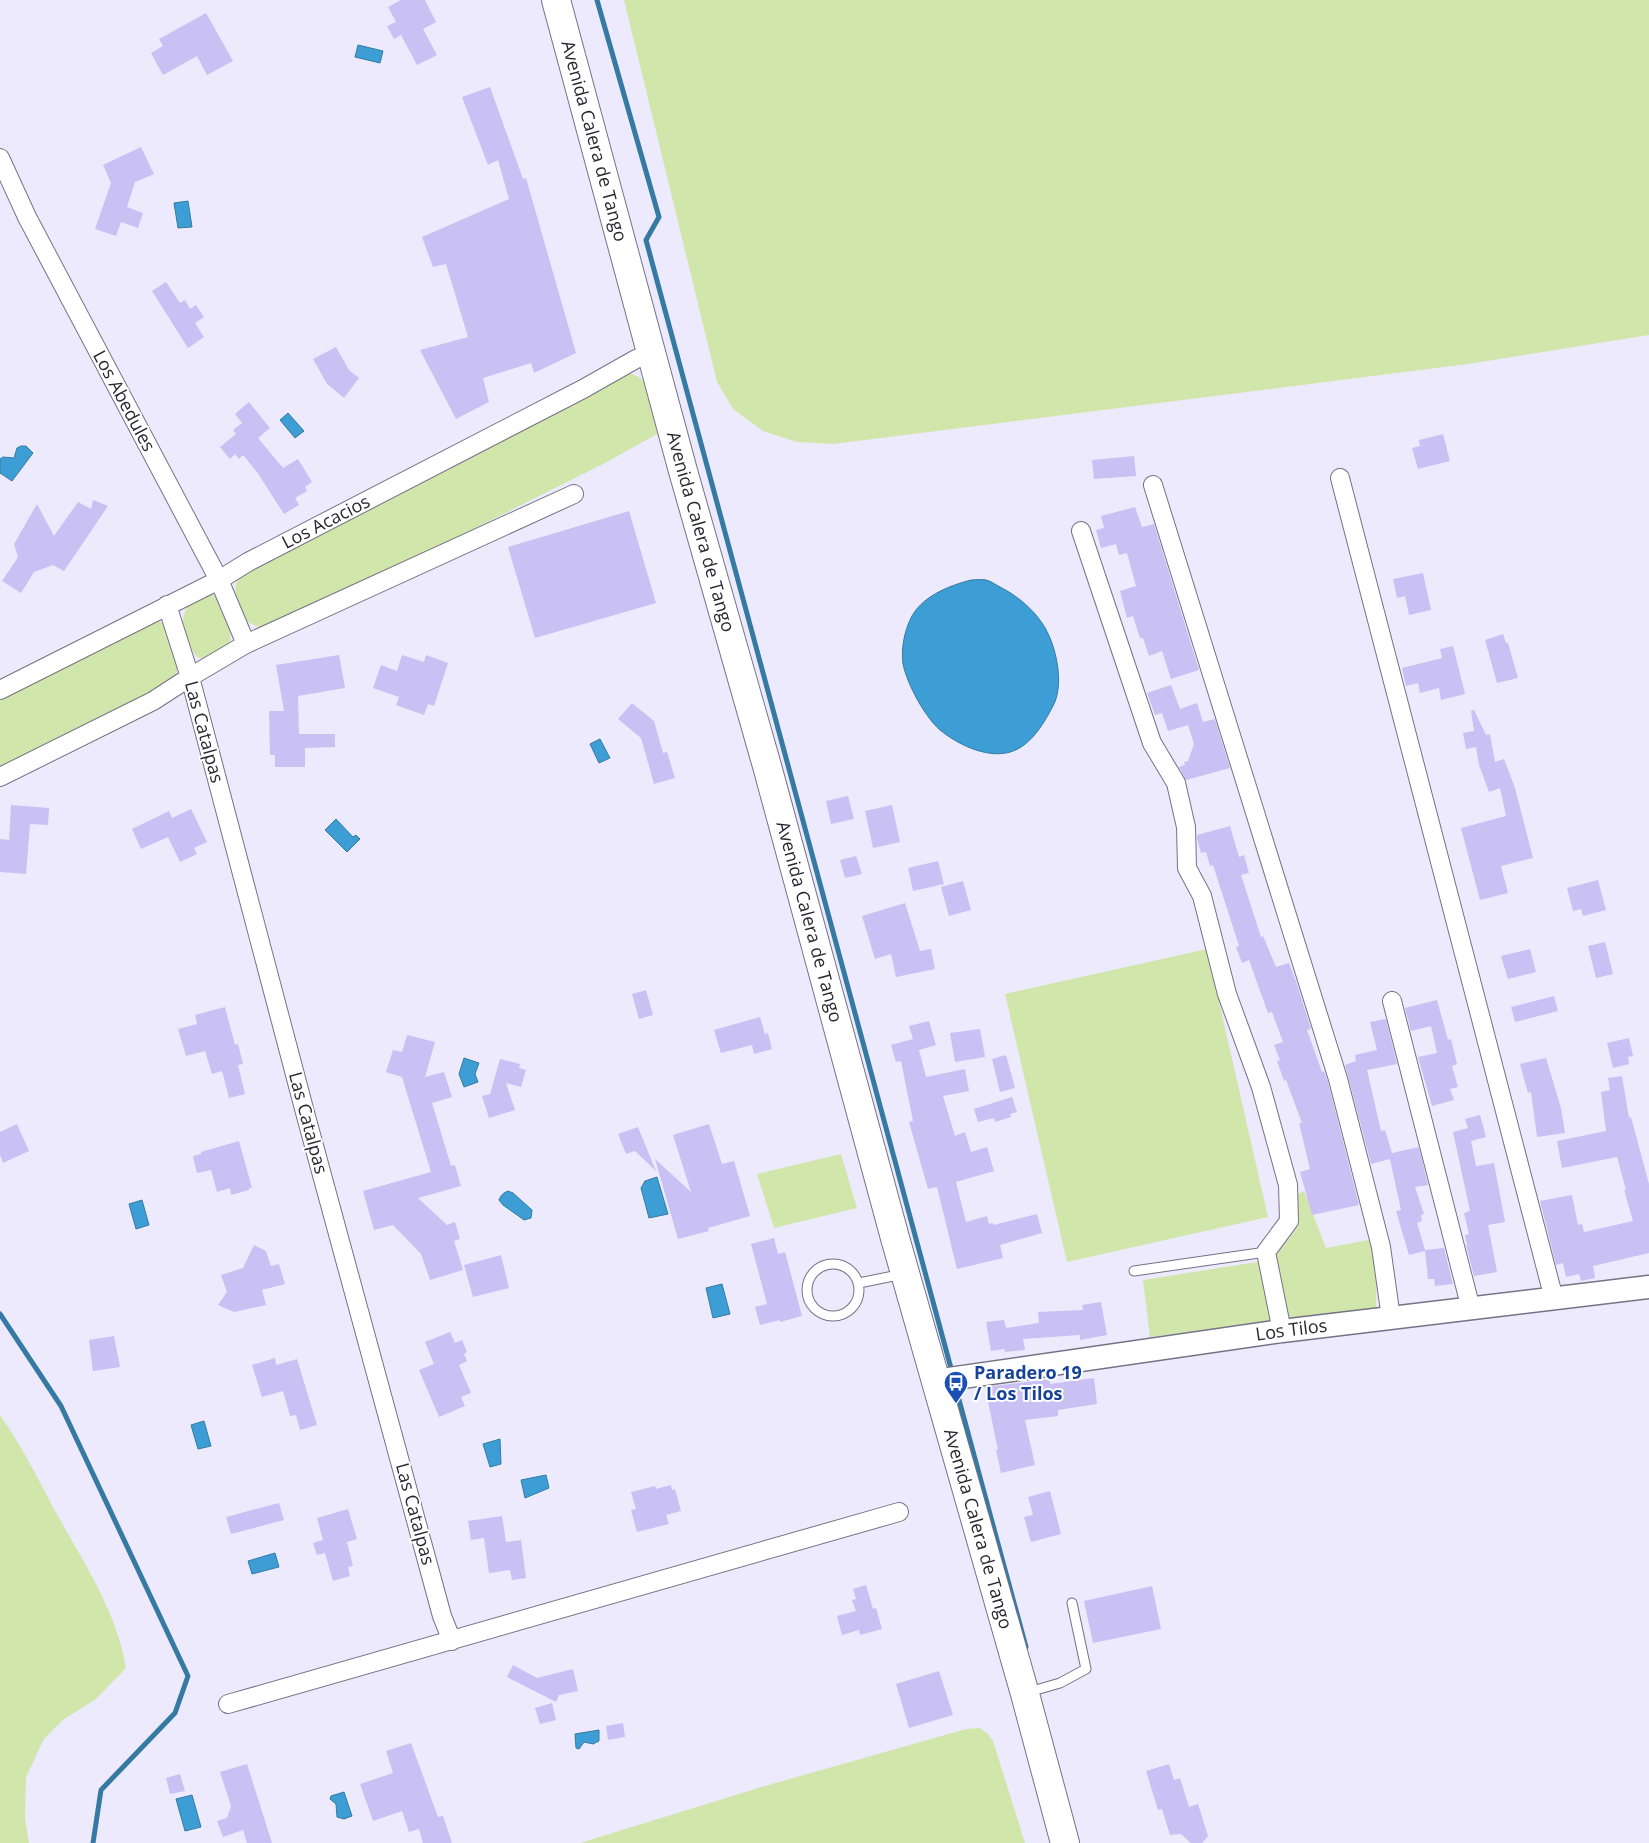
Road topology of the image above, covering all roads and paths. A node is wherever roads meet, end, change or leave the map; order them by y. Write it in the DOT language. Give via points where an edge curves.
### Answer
graph roads {
  1 [pos="556,0"];
  2 [pos="0,158"];
  3 [pos="651,353"];
  4 [pos="1340,478"];
  5 [pos="1153,485"];
  6 [pos="574,494"];
  7 [pos="1080,531"];
  8 [pos="219,580"];
  9 [pos="167,605"];
  10 [pos="246,644"];
  11 [pos="190,677"];
  12 [pos="0,690"];
  13 [pos="0,777"];
  14 [pos="1392,1001"];
  15 [pos="1266,1252"];
  16 [pos="1134,1271"];
  17 [pos="904,1274"];
  18 [pos="859,1283"];
  19 [pos="1649,1288"];
  20 [pos="1554,1299"];
  21 [pos="1471,1309"];
  22 [pos="1391,1318"];
  23 [pos="1282,1331"];
  24 [pos="949,1378"];
  25 [pos="899,1512"];
  26 [pos="1072,1603"];
  27 [pos="452,1641"];
  28 [pos="1031,1692"];
  29 [pos="228,1704"];
  30 [pos="1065,1843"];
  1 -- 3 [label="main road, Avenida Calera de Tango"];
  2 -- 8 [label="street, Los Abedules" via="27,217"];
  3 -- 8 [label="street, Los Acacios"];
  3 -- 17 [label="main road, Avenida Calera de Tango"];
  4 -- 20 [label="street"];
  5 -- 22 [label="street" via="1338,1079 1381,1247"];
  6 -- 10 [label="street"];
  7 -- 15 [label="street" via="1152,743 1176,783 1186,827 1187,868 1202,896 1227,994 1262,1087 1288,1185 1289,1221"];
  8 -- 9 [label="street, Los Acacios"];
  8 -- 10 [label="street, Los Abedules"];
  9 -- 11 [label="street, Las Catalpas"];
  9 -- 12 [label="street, Los Acacios"];
  10 -- 11 [label="street"];
  11 -- 13 [label="street" via="153,701"];
  11 -- 27 [label="street, Las Catalpas" via="442,1616"];
  14 -- 21 [label="street"];
  15 -- 16 [label="lane"];
  15 -- 23 [label="street"];
  17 -- 18 [label="lane"];
  17 -- 24 [label="main road, Avenida Calera de Tango"];
  18 -- 18 [label="lane" via="847,1267 827,1264 812,1274 807,1291 809,1300 823,1314 839,1316 855,1305 859,1297"];
  19 -- 20 [label="street, Los Tilos"];
  20 -- 21 [label="street, Los Tilos"];
  21 -- 22 [label="street, Los Tilos"];
  22 -- 23 [label="street, Los Tilos"];
  23 -- 24 [label="street, Los Tilos"];
  24 -- 28 [label="main road, Avenida Calera de Tango"];
  25 -- 27 [label="street"];
  26 -- 28 [label="lane" via="1086,1669 1060,1683"];
  27 -- 29 [label="street"];
  28 -- 30 [label="main road, Avenida Calera de Tango"];
}
